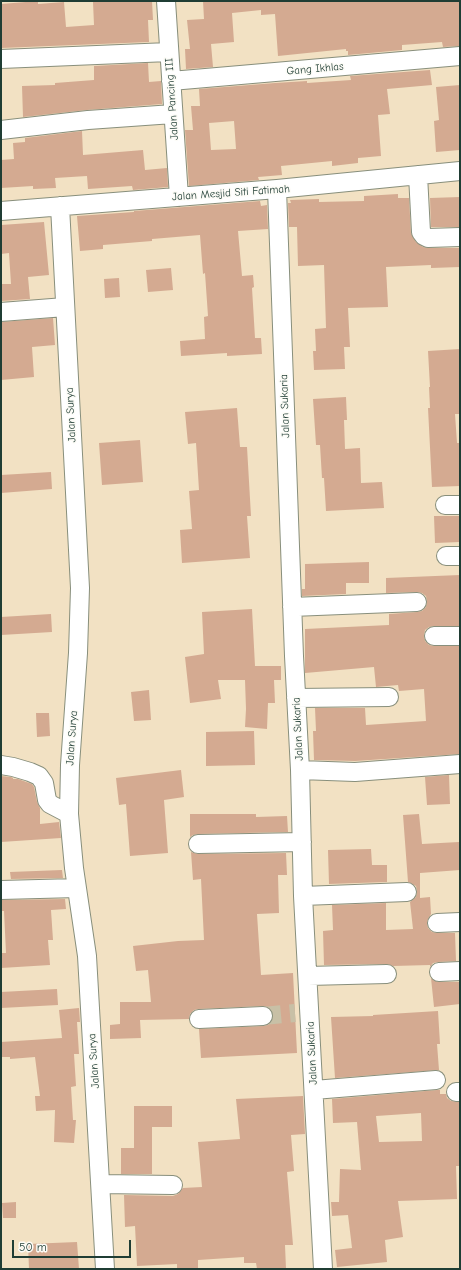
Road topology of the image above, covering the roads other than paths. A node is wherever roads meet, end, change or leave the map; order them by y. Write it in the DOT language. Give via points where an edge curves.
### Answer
graph roads {
  1 [pos="166,1"];
  2 [pos="169,52"];
  3 [pos="460,56"];
  4 [pos="1,59"];
  5 [pos="171,81"];
  6 [pos="173,114"];
  7 [pos="1,130"];
  8 [pos="460,171"];
  9 [pos="418,175"];
  10 [pos="277,189"];
  11 [pos="179,197"];
  12 [pos="60,206"];
  13 [pos="1,211"];
  14 [pos="460,237"];
  15 [pos="65,308"];
  16 [pos="1,312"];
  17 [pos="417,602"];
  18 [pos="292,607"];
  19 [pos="434,636"];
  20 [pos="460,636"];
  21 [pos="389,697"];
  22 [pos="296,698"];
  23 [pos="460,764"];
  24 [pos="1,765"];
  25 [pos="300,770"];
  26 [pos="69,814"];
  27 [pos="302,842"];
  28 [pos="198,844"];
  29 [pos="77,888"];
  30 [pos="1,890"];
  31 [pos="407,892"];
  32 [pos="303,896"];
  33 [pos="460,922"];
  34 [pos="437,923"];
  35 [pos="460,971"];
  36 [pos="439,972"];
  37 [pos="387,974"];
  38 [pos="308,976"];
  39 [pos="263,1016"];
  40 [pos="199,1019"];
  41 [pos="436,1080"];
  42 [pos="314,1090"];
  43 [pos="100,1184"];
  44 [pos="172,1185"];
  45 [pos="105,1269"];
  46 [pos="324,1269"];
  1 -- 2 [label="street, Jalan Pancing III"];
  2 -- 4 [label="street"];
  2 -- 5 [label="street, Jalan Pancing III"];
  3 -- 5 [label="street, Gang Ikhlas"];
  5 -- 6 [label="street, Jalan Pancing III"];
  6 -- 7 [label="street"];
  6 -- 11 [label="street, Jalan Pancing III"];
  8 -- 9 [label="street, Jalan Mesjid Siti Fatimah"];
  9 -- 10 [label="street, Jalan Mesjid Siti Fatimah"];
  9 -- 14 [label="street" via="421,232 428,238"];
  10 -- 11 [label="street, Jalan Mesjid Siti Fatimah"];
  10 -- 18 [label="street, Jalan Sukaria"];
  11 -- 12 [label="street, Jalan Mesjid Siti Fatimah"];
  12 -- 13 [label="street, Jalan Mesjid Siti Fatimah"];
  12 -- 15 [label="street, Jalan Surya"];
  15 -- 16 [label="street"];
  15 -- 26 [label="street, Jalan Surya" via="80,588"];
  17 -- 18 [label="street"];
  18 -- 22 [label="street, Jalan Sukaria"];
  19 -- 20 [label="street"];
  21 -- 22 [label="street"];
  22 -- 25 [label="street, Jalan Sukaria"];
  23 -- 25 [label="street" via="355,772"];
  24 -- 26 [label="street" via="39,776 44,783 50,804"];
  25 -- 27 [label="street, Jalan Sukaria"];
  26 -- 29 [label="street, Jalan Surya"];
  27 -- 28 [label="street"];
  27 -- 32 [label="street, Jalan Sukaria"];
  29 -- 30 [label="street"];
  29 -- 43 [label="street, Jalan Surya" via="87,956"];
  31 -- 32 [label="street"];
  32 -- 38 [label="street, Jalan Sukaria"];
  33 -- 34 [label="street"];
  35 -- 36 [label="street"];
  37 -- 38 [label="street"];
  38 -- 42 [label="street, Jalan Sukaria" via="302,1013"];
  39 -- 40 [label="street"];
  41 -- 42 [label="street"];
  42 -- 46 [label="street, Jalan Sukaria"];
  43 -- 44 [label="street"];
  43 -- 45 [label="street, Jalan Surya"];
}
